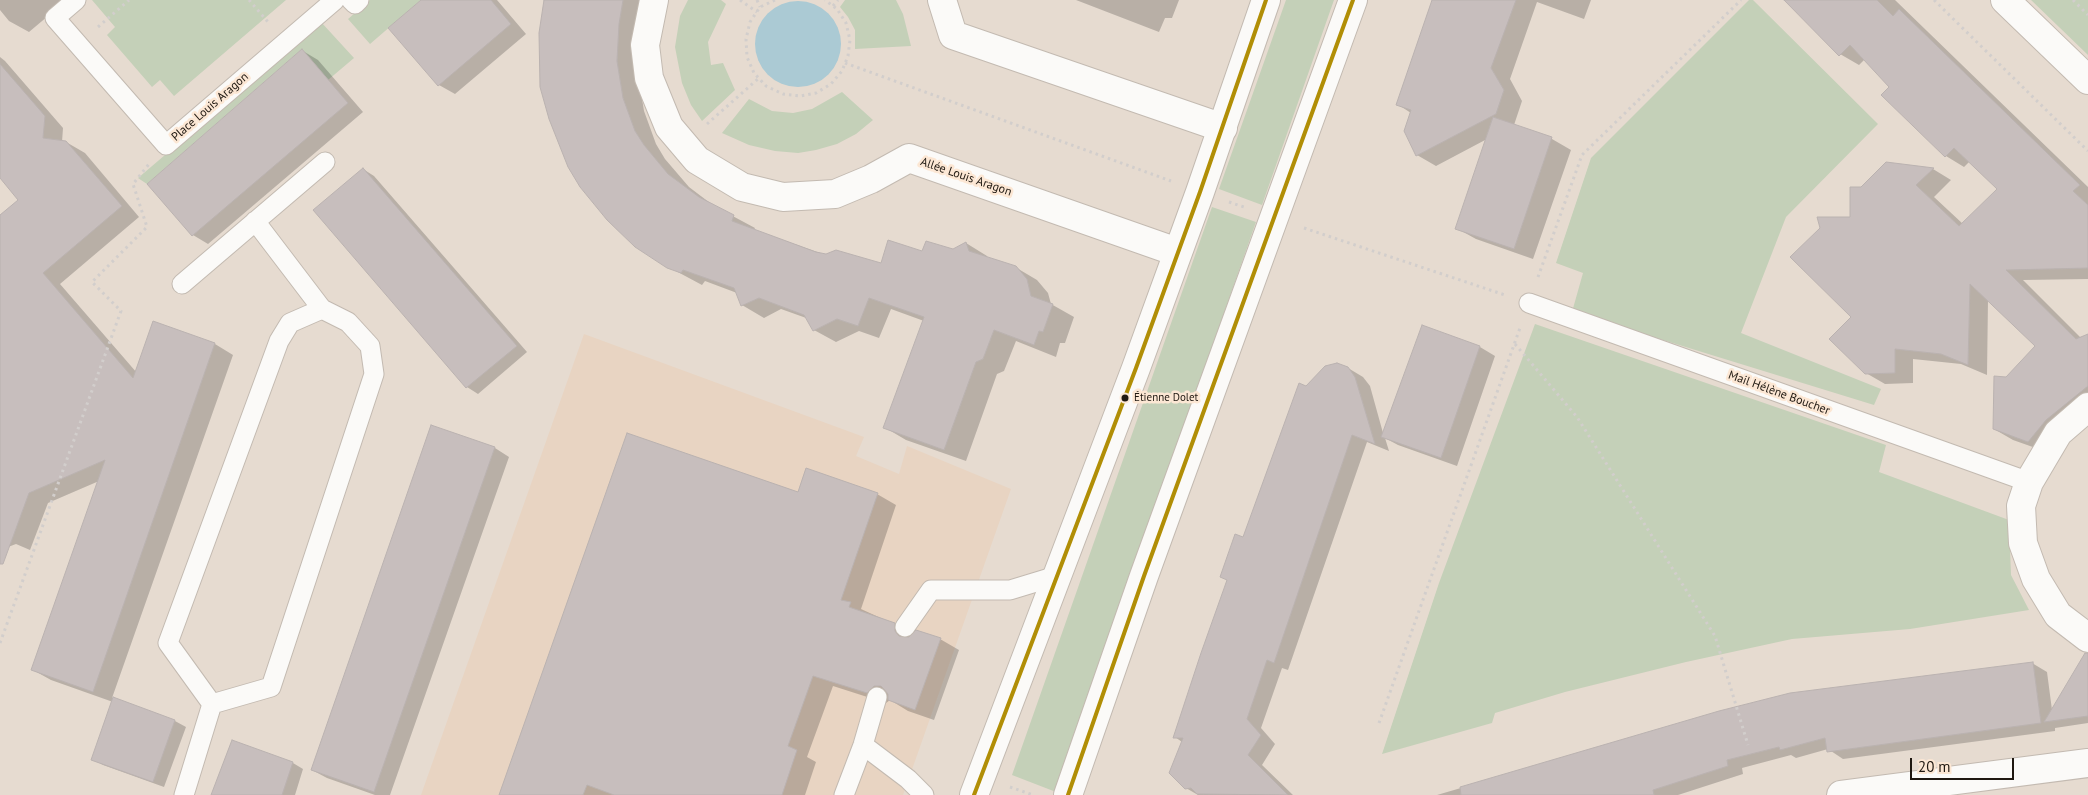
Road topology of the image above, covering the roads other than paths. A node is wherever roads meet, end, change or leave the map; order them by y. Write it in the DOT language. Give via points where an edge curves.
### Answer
graph roads {
  1 [pos="76,0"];
  2 [pos="335,0"];
  3 [pos="352,0"];
  4 [pos="359,0"];
  5 [pos="654,0"];
  6 [pos="942,0"];
  7 [pos="1266,0"];
  8 [pos="1353,0"];
  9 [pos="2005,0"];
  10 [pos="2088,80"];
  11 [pos="1222,128"];
  12 [pos="324,162"];
  13 [pos="255,221"];
  14 [pos="1177,252"];
  15 [pos="182,284"];
  16 [pos="1529,303"];
  17 [pos="322,309"];
  18 [pos="2088,407"];
  19 [pos="2029,482"];
  20 [pos="1056,576"];
  21 [pos="905,627"];
  22 [pos="2088,638"];
  23 [pos="877,697"];
  24 [pos="212,704"];
  25 [pos="863,745"];
  26 [pos="2088,763"];
  27 [pos="184,795"];
  28 [pos="844,795"];
  29 [pos="924,795"];
  30 [pos="974,795"];
  31 [pos="1068,795"];
  32 [pos="1841,795"];
  1 -- 2 [label="lane, Place Louis Aragon" via="55,18 166,145"];
  3 -- 4 [label="lane" via="355,4"];
  5 -- 14 [label="main road, Allée Louis Aragon" via="645,45 649,78 669,127 697,160 742,187 783,197 835,194 909,158"];
  6 -- 11 [label="main road" via="952,35"];
  7 -- 11 [label="main road"];
  8 -- 31 [label="main road"];
  9 -- 10 [label="main road"];
  11 -- 14 [label="main road"];
  12 -- 13 [label="lane"];
  13 -- 15 [label="lane"];
  13 -- 17 [label="lane"];
  14 -- 20 [label="main road"];
  16 -- 19 [label="lane, Mail Hélène Boucher"];
  17 -- 24 [label="lane" via="290,323 279,341 168,643"];
  17 -- 24 [label="lane" via="348,322 370,346 374,374 271,687"];
  18 -- 19 [label="main road" via="2058,433"];
  19 -- 22 [label="main road" via="2021,506 2023,543 2036,579 2058,615"];
  20 -- 21 [label="lane" via="1010,590 931,590"];
  20 -- 30 [label="main road"];
  23 -- 25 [label="lane"];
  24 -- 27 [label="lane"];
  25 -- 28 [label="lane"];
  25 -- 29 [label="lane"];
  26 -- 32 [label="main road"];
}
